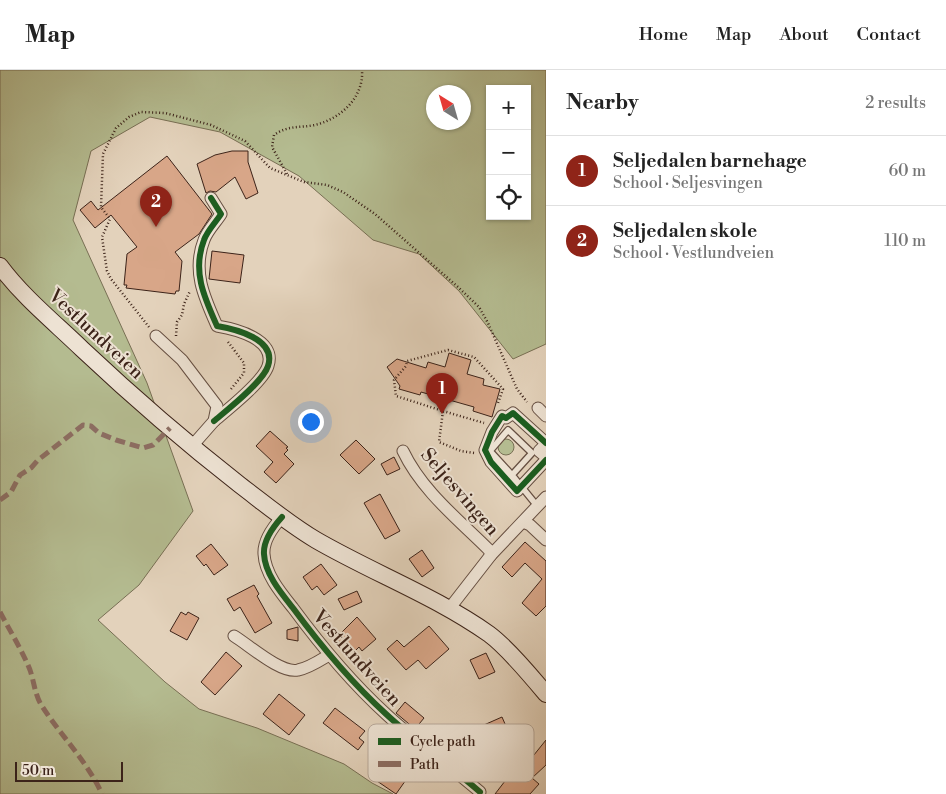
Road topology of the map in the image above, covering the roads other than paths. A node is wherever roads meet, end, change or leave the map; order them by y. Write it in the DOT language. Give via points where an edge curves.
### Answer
graph roads {
  1 [pos="211,198"];
  2 [pos="0,266"];
  3 [pos="156,336"];
  4 [pos="214,421"];
  5 [pos="546,443"];
  6 [pos="192,446"];
  7 [pos="403,451"];
  8 [pos="546,459"];
  9 [pos="512,475"];
  10 [pos="521,486"];
  11 [pos="546,497"];
  12 [pos="538,507"];
  13 [pos="282,517"];
  14 [pos="524,522"];
  15 [pos="546,540"];
  16 [pos="491,555"];
  17 [pos="449,609"];
  18 [pos="234,636"];
  19 [pos="329,655"];
  20 [pos="546,694"];
  21 [pos="398,724"];
  22 [pos="468,782"];
  23 [pos="480,792"];
  1 -- 4 [label="street" via="221,214 204,239 198,268 203,293 217,326 240,330 254,337 263,345 269,361 263,375"];
  2 -- 6 [label="main road, Vestlundveien" via="27,298"];
  3 -- 4 [label="street, Vestlundveien" via="182,360 208,392 217,406"];
  4 -- 6 [label="street"];
  5 -- 8 [label="street" via="539,451"];
  5 -- 10 [label="street" via="513,413 506,418 502,416 492,432 485,450 491,462 517,491"];
  6 -- 13 [label="main road, Vestlundveien"];
  7 -- 16 [label="street, Seljesvingen" via="419,477"];
  8 -- 10 [label="street"];
  9 -- 9 [label="lane" via="532,453 508,430 490,451"];
  9 -- 10 [label="lane"];
  10 -- 12 [label="lane"];
  11 -- 12 [label="street, Seljesvingen"];
  12 -- 14 [label="street, Seljesvingen"];
  13 -- 17 [label="main road, Vestlundveien" via="365,567"];
  13 -- 19 [label="street, Vestlundveien" via="267,540 264,555 268,570"];
  14 -- 15 [label="street, Seljesvingen"];
  14 -- 16 [label="street, Seljesvingen"];
  16 -- 17 [label="street, Seljesvingen"];
  17 -- 20 [label="main road, Vestlundveien" via="490,635"];
  18 -- 19 [label="street" via="276,665 296,671"];
  19 -- 21 [label="street, Vestlundveien"];
  22 -- 23 [label="street, Vestlundveien"];
}
